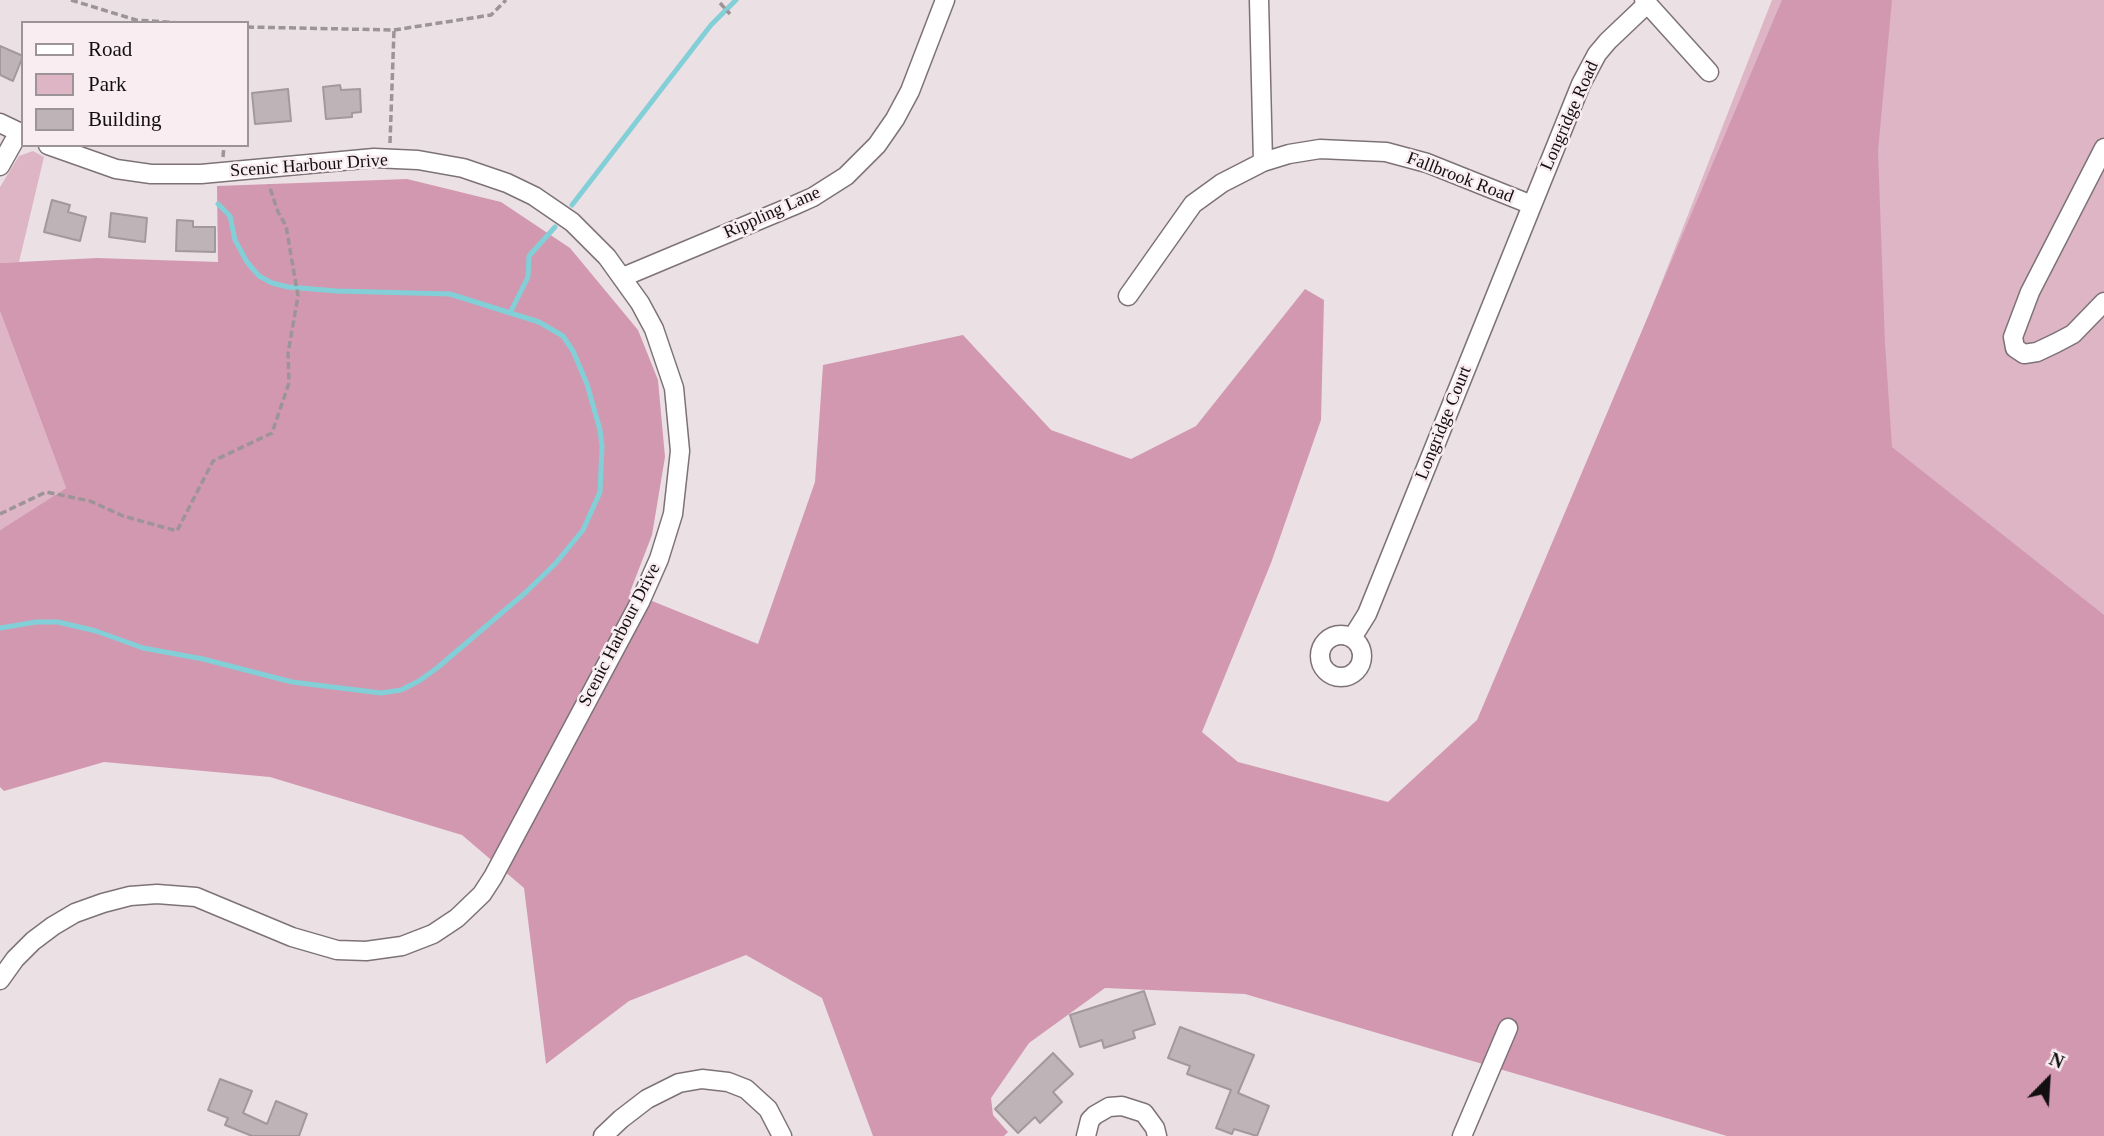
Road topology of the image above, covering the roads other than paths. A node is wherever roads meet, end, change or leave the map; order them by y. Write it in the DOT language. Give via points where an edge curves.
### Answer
graph roads {
  1 [pos="945,0"];
  2 [pos="1259,0"];
  3 [pos="1646,2"];
  4 [pos="1709,72"];
  5 [pos="0,123"];
  6 [pos="21,133"];
  7 [pos="54,147"];
  8 [pos="2104,148"];
  9 [pos="1263,162"];
  10 [pos="0,166"];
  11 [pos="1532,205"];
  12 [pos="623,277"];
  13 [pos="1128,296"];
  14 [pos="2104,302"];
  15 [pos="1352,638"];
  16 [pos="0,980"];
  17 [pos="1507,1028"];
  18 [pos="603,1136"];
  19 [pos="782,1136"];
  20 [pos="1086,1136"];
  21 [pos="1157,1136"];
  22 [pos="1462,1136"];
  1 -- 12 [label="street, Rippling Lane" via="895,120 846,176 813,197"];
  2 -- 9 [label="street"];
  3 -- 4 [label="street"];
  3 -- 11 [label="street, Longridge Road" via="1588,69"];
  5 -- 6 [label="street"];
  6 -- 10 [label="street"];
  7 -- 12 [label="street, Scenic Harbour Drive" via="116,169 176,175 347,160 418,160 463,168 544,202 572,222"];
  8 -- 14 [label="street" via="2030,292 2013,337 2015,348 2024,354 2056,343 2073,334"];
  9 -- 11 [label="street, Fallbrook Road" via="1320,149 1386,152 1427,163"];
  9 -- 13 [label="street, Fallbrook Road" via="1194,204"];
  11 -- 15 [label="street, Longridge Court" via="1367,614"];
  12 -- 16 [label="street, Scenic Harbour Drive" via="654,329 674,388 680,451 673,514 640,601 482,894 433,934 402,946 366,951 308,943 196,897 130,897 94,906 52,926 15,959"];
  17 -- 22 [label="street"];
  18 -- 19 [label="street" via="647,1099 679,1083 702,1079 746,1089 768,1109"];
  20 -- 21 [label="street" via="1095,1115 1122,1106 1144,1113"];
}
